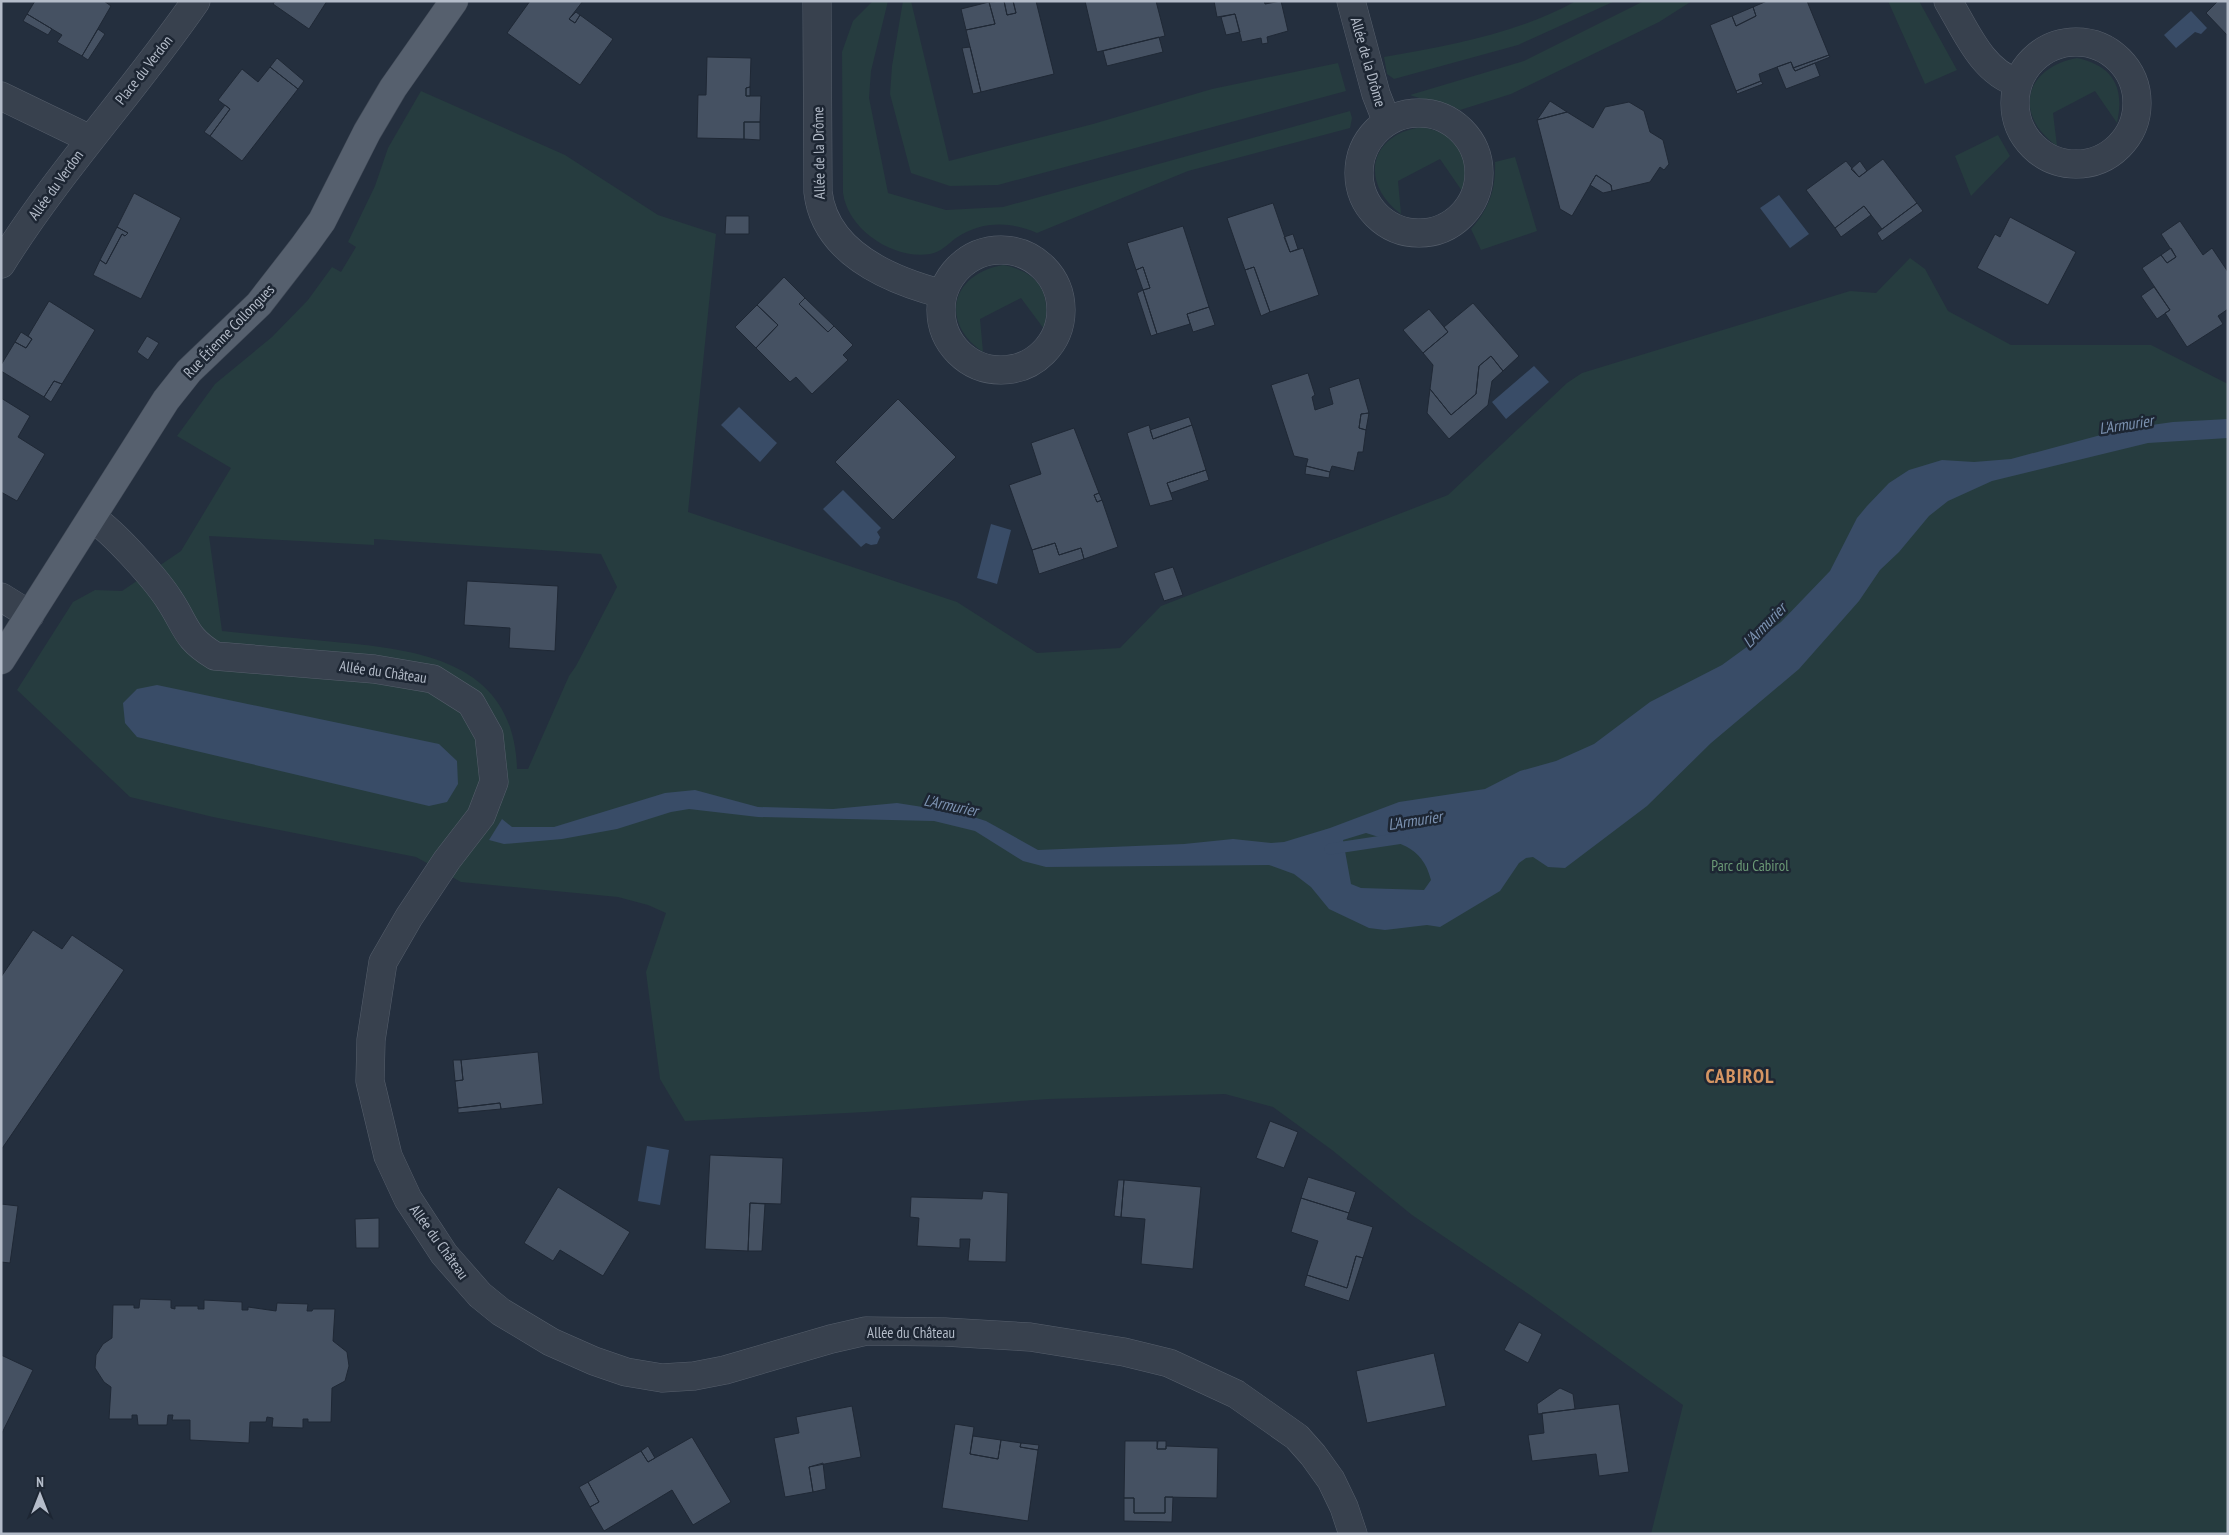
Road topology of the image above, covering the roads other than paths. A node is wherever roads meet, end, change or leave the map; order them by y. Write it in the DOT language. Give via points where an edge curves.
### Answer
graph roads {
  1 [pos="196,1"];
  2 [pos="454,1"];
  3 [pos="817,1"];
  4 [pos="1351,1"];
  5 [pos="1948,1"];
  6 [pos="2018,83"];
  7 [pos="1,96"];
  8 [pos="1387,122"];
  9 [pos="90,139"];
  10 [pos="1,264"];
  11 [pos="942,294"];
  12 [pos="92,518"];
  13 [pos="1,597"];
  14 [pos="30,616"];
  15 [pos="1,660"];
  16 [pos="1353,1534"];
  1 -- 9 [label="street, Place du Verdon"];
  2 -- 12 [label="main road, Rue Étienne Collongues" via="393,88 322,221 259,304 189,371 166,400"];
  3 -- 11 [label="street, Allée de la Drôme" via="820,207 846,248 859,258 904,283"];
  4 -- 8 [label="street, Allée de la Drôme" via="1376,94"];
  5 -- 6 [label="street" via="1990,68 2007,80"];
  6 -- 6 [label="street" via="2014,102 2017,120 2025,137 2039,152 2057,161 2078,164 2098,161 2116,150 2129,135 2137,115 2132,75 2119,58 2102,47 2082,42 2062,43 2049,48 2027,65"];
  7 -- 9 [label="street, Allée du Verdon"];
  8 -- 8 [label="street, Allée de la Drôme" via="1371,135 1361,154 1359,174 1363,195 1374,213 1390,226 1410,232 1431,232 1450,224 1465,212 1475,196 1479,168 1471,141 1458,126 1423,112 1404,114"];
  9 -- 10 [label="street, Allée du Verdon"];
  11 -- 11 [label="street" via="941,319 949,341 965,359 987,370 1011,370 1031,363 1048,349 1058,330 1062,309 1057,288 1046,270 1029,257 1008,250 987,252 967,260 952,275"];
  12 -- 14 [label="main road, Rue Étienne Collongues"];
  12 -- 16 [label="street, Allée du Château" via="106,526 164,594 199,646 215,656 374,669 433,679 471,704 489,735 494,782 481,816 447,860 383,962 371,1040 370,1081 388,1156 408,1199 444,1254 480,1295 501,1312 551,1342 626,1372 662,1378 725,1370 866,1331 1030,1337 1124,1352 1169,1363 1236,1394 1296,1437 1331,1480"];
  13 -- 14 [label="street"];
  14 -- 15 [label="main road, Rue Étienne Collongues"];
}
